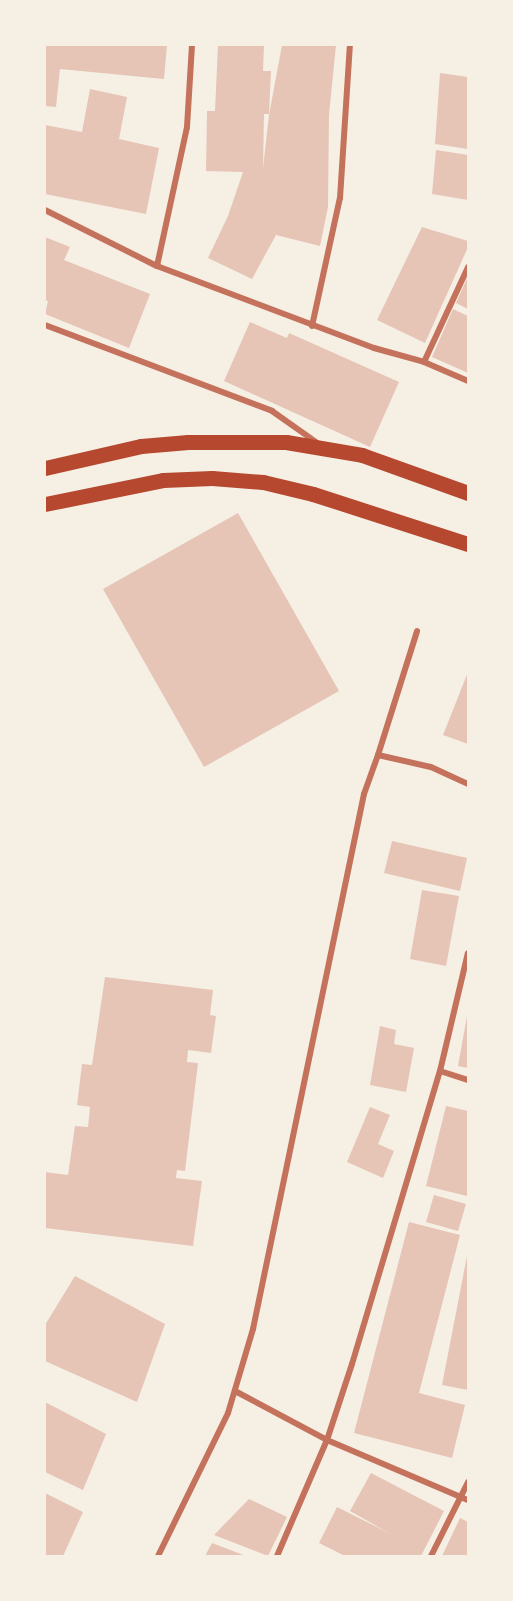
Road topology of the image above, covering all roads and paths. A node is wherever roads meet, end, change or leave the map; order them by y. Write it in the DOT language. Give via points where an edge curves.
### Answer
graph roads {
  1 [pos="192,45"];
  2 [pos="350,45"];
  3 [pos="45,210"];
  4 [pos="157,266"];
  5 [pos="468,267"];
  6 [pos="45,325"];
  7 [pos="312,326"];
  8 [pos="424,362"];
  9 [pos="468,381"];
  10 [pos="324,448"];
  11 [pos="45,468"];
  12 [pos="468,493"];
  13 [pos="45,504"];
  14 [pos="468,544"];
  15 [pos="417,631"];
  16 [pos="378,755"];
  17 [pos="468,784"];
  18 [pos="468,953"];
  19 [pos="440,1071"];
  20 [pos="468,1080"];
  21 [pos="235,1391"];
  22 [pos="327,1440"];
  23 [pos="468,1482"];
  24 [pos="461,1497"];
  25 [pos="468,1500"];
  26 [pos="158,1556"];
  27 [pos="277,1556"];
  28 [pos="431,1556"];
  1 -- 4 [label="street" via="187,127"];
  2 -- 7 [label="street" via="340,198"];
  3 -- 4 [label="street"];
  4 -- 7 [label="street"];
  5 -- 8 [label="street"];
  6 -- 10 [label="street" via="272,411"];
  7 -- 8 [label="street"];
  8 -- 9 [label="street"];
  10 -- 11 [label="main road" via="286,442 188,442 141,446"];
  10 -- 12 [label="main road" via="362,455"];
  13 -- 14 [label="main road" via="163,480 263,482"];
  15 -- 16 [label="street"];
  16 -- 17 [label="street" via="431,767"];
  16 -- 21 [label="street" via="364,794 253,1329"];
  18 -- 19 [label="street"];
  19 -- 20 [label="street"];
  19 -- 22 [label="street"];
  21 -- 22 [label="street"];
  21 -- 26 [label="street"];
  22 -- 24 [label="street"];
  22 -- 27 [label="street"];
  23 -- 24 [label="street"];
  24 -- 25 [label="street"];
  24 -- 28 [label="street"];
}
